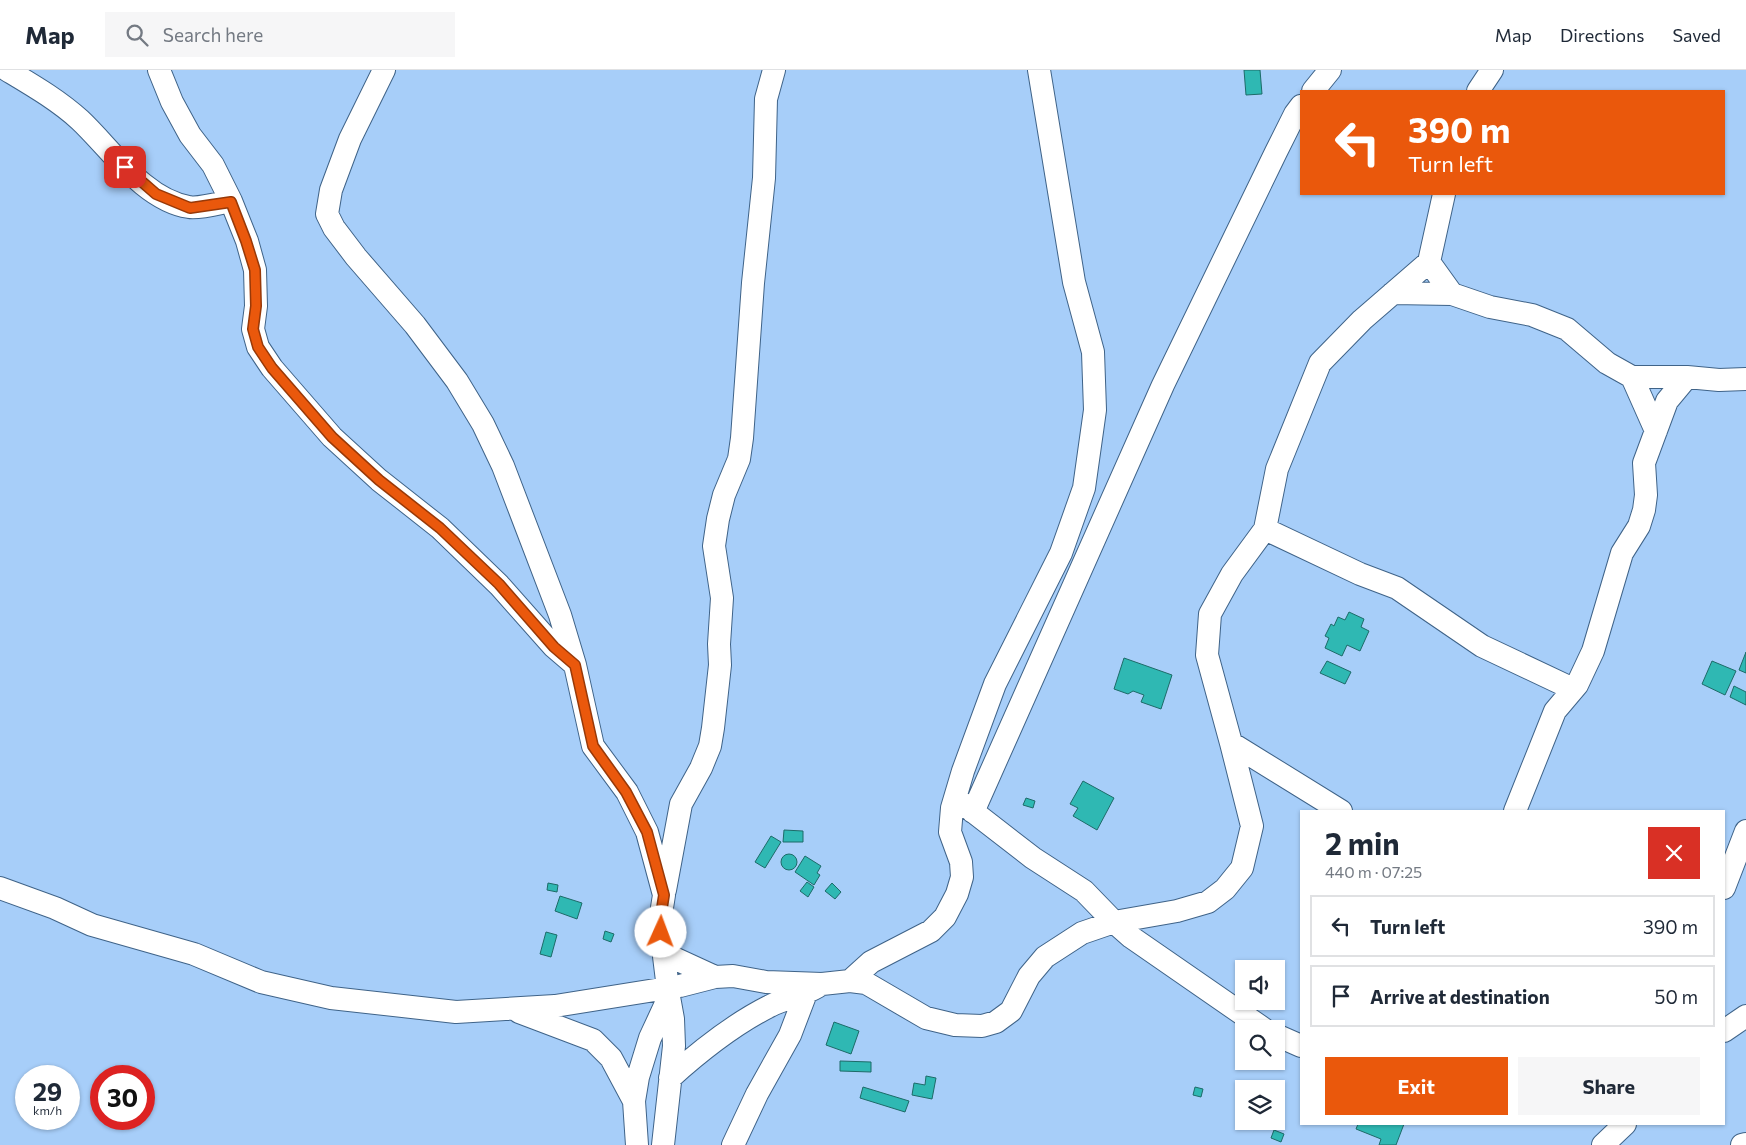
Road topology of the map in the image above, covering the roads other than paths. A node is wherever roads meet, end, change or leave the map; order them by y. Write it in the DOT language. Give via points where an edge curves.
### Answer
graph roads {
  1 [pos="7,70"];
  2 [pos="159,70"];
  3 [pos="384,70"];
  4 [pos="774,70"];
  5 [pos="1039,70"];
  6 [pos="1330,70"];
  7 [pos="1492,70"];
  8 [pos="1314,90"];
  9 [pos="1479,90"];
  10 [pos="1300,107"];
  11 [pos="1444,195"];
  12 [pos="231,202"];
  13 [pos="1429,262"];
  14 [pos="1392,294"];
  15 [pos="1452,294"];
  16 [pos="1687,376"];
  17 [pos="1632,377"];
  18 [pos="1746,379"];
  19 [pos="1719,380"];
  20 [pos="1746,390"];
  21 [pos="1656,431"];
  22 [pos="1265,529"];
  23 [pos="575,665"];
  24 [pos="1573,689"];
  25 [pos="1230,743"];
  26 [pos="955,798"];
  27 [pos="1339,810"];
  28 [pos="1515,810"];
  29 [pos="973,812"];
  30 [pos="1746,831"];
  31 [pos="1725,885"];
  32 [pos="0,888"];
  33 [pos="664,895"];
  34 [pos="1114,922"];
  35 [pos="665,954"];
  36 [pos="714,977"];
  37 [pos="850,981"];
  38 [pos="814,989"];
  39 [pos="669,992"];
  40 [pos="509,1009"];
  41 [pos="1746,1016"];
  42 [pos="1251,1020"];
  43 [pos="1725,1030"];
  44 [pos="1285,1039"];
  45 [pos="1300,1046"];
  46 [pos="670,1078"];
  47 [pos="634,1101"];
  48 [pos="1624,1125"];
  49 [pos="637,1145"];
  50 [pos="663,1145"];
  51 [pos="733,1145"];
  52 [pos="1603,1145"];
  1 -- 12 [label="street" via="79,119 135,178 156,194 190,208"];
  2 -- 12 [label="street" via="190,135 214,165"];
  3 -- 23 [label="street" via="350,139 331,190 327,214 356,257 415,324 457,381 483,424 503,466 560,615"];
  4 -- 33 [label="street" via="766,99 764,178 752,282 742,438 739,459 724,495 714,546 722,598 720,665 713,728 701,768 681,804"];
  5 -- 26 [label="street" via="1074,282 1092,352 1095,410 1084,488 1076,512 1060,552 995,684"];
  6 -- 8 [label="street"];
  7 -- 9 [label="street"];
  10 -- 29 [label="street" via="1163,386"];
  11 -- 13 [label="street"];
  12 -- 23 [label="street" via="255,270 253,329 258,347 272,368 332,437 379,480 440,528 499,584 554,647"];
  13 -- 14 [label="street"];
  13 -- 15 [label="street"];
  14 -- 15 [label="street"];
  14 -- 22 [label="street" via="1320,363 1277,469"];
  15 -- 17 [label="street" via="1490,307 1532,315 1567,329 1607,363"];
  16 -- 17 [label="street"];
  16 -- 19 [label="street"];
  16 -- 21 [label="street" via="1667,401"];
  17 -- 21 [label="street"];
  18 -- 19 [label="street"];
  19 -- 20 [label="street"];
  21 -- 24 [label="street" via="1644,464 1644,510 1622,553 1593,651"];
  22 -- 24 [label="street" via="1397,588 1482,646"];
  22 -- 25 [label="street" via="1232,574 1210,614 1207,655"];
  23 -- 33 [label="street" via="593,746 626,792 647,832"];
  24 -- 28 [label="street" via="1556,711"];
  25 -- 27 [label="street"];
  25 -- 34 [label="street" via="1252,826 1242,868 1225,889 1208,902"];
  26 -- 29 [label="street"];
  26 -- 37 [label="street" via="950,832 961,862 962,877 944,917 930,930 872,962"];
  29 -- 34 [label="street" via="1033,858 1084,891"];
  30 -- 31 [label="street"];
  32 -- 40 [label="street" via="92,925 194,954 261,982 331,998 456,1012"];
  33 -- 35 [label="street" via="661,932"];
  34 -- 37 [label="street" via="1082,933 1045,957 1029,976 1010,1011 996,1022 982,1026 955,1025 926,1018 866,983"];
  34 -- 42 [label="street"];
  35 -- 36 [label="street"];
  35 -- 39 [label="street"];
  36 -- 38 [label="street" via="733,976"];
  36 -- 39 [label="street"];
  37 -- 38 [label="street"];
  38 -- 46 [label="street" via="771,1005 728,1031"];
  38 -- 51 [label="street"];
  39 -- 40 [label="street"];
  39 -- 46 [label="street" via="674,1046"];
  39 -- 47 [label="street" via="650,1038"];
  40 -- 47 [label="street" via="593,1040 611,1058"];
  41 -- 43 [label="street"];
  44 -- 45 [label="street"];
  46 -- 50 [label="street"];
  47 -- 49 [label="street"];
  48 -- 52 [label="street"];
}
